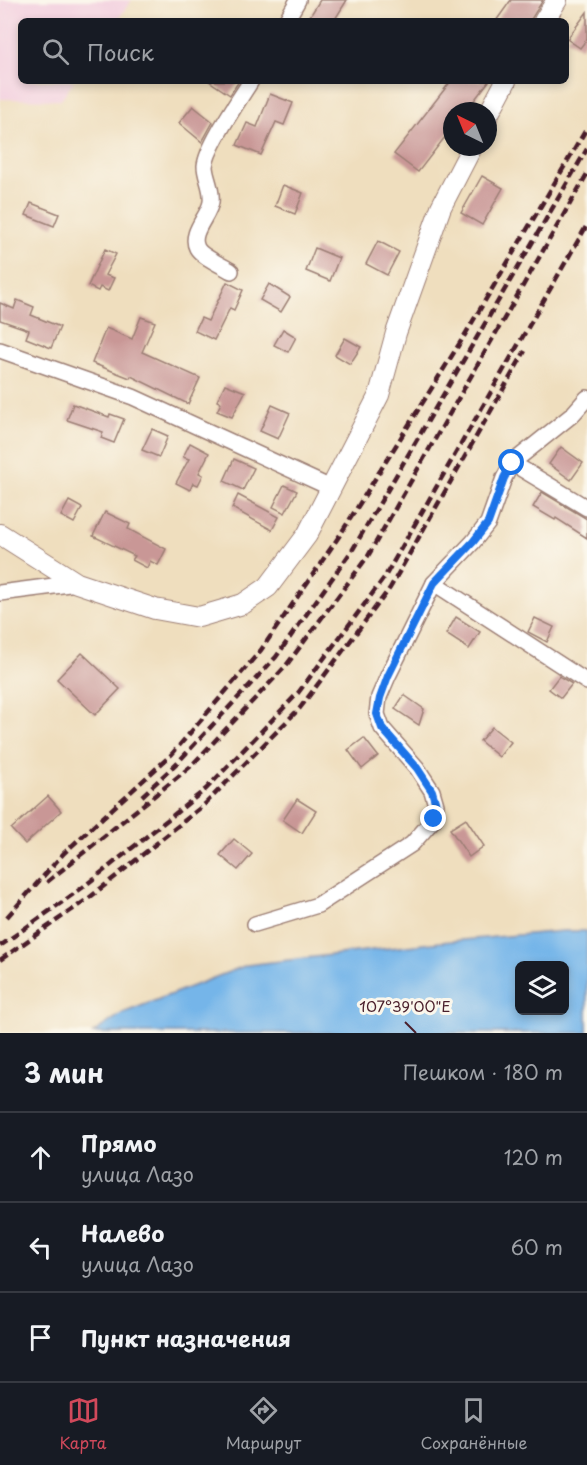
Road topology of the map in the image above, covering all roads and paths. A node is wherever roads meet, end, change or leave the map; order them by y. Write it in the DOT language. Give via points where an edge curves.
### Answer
graph roads {
  1 [pos="298,0"];
  2 [pos="556,0"];
  3 [pos="288,18"];
  4 [pos="546,18"];
  5 [pos="249,84"];
  6 [pos="504,84"];
  7 [pos="495,102"];
  8 [pos="467,156"];
  9 [pos="231,271"];
  10 [pos="0,350"];
  11 [pos="587,398"];
  12 [pos="512,463"];
  13 [pos="331,488"];
  14 [pos="587,508"];
  15 [pos="0,534"];
  16 [pos="77,583"];
  17 [pos="434,583"];
  18 [pos="0,592"];
  19 [pos="587,682"];
  20 [pos="255,924"];
  1 -- 3 [label="street"];
  2 -- 4 [label="street"];
  5 -- 9 [label="street" via="209,153 205,167 211,202 194,240 200,253"];
  6 -- 7 [label="street"];
  8 -- 13 [label="street" via="441,207 396,333 379,394"];
  10 -- 13 [label="street" via="133,397"];
  11 -- 12 [label="street" via="572,415"];
  12 -- 14 [label="street"];
  12 -- 17 [label="street" via="488,523"];
  13 -- 16 [label="street" via="306,535 268,587 243,604 199,616 155,609"];
  15 -- 16 [label="street"];
  16 -- 18 [label="street"];
  17 -- 19 [label="street"];
  17 -- 20 [label="street" via="388,676 377,714 382,728 432,791 434,819 412,844 318,905"];
}
